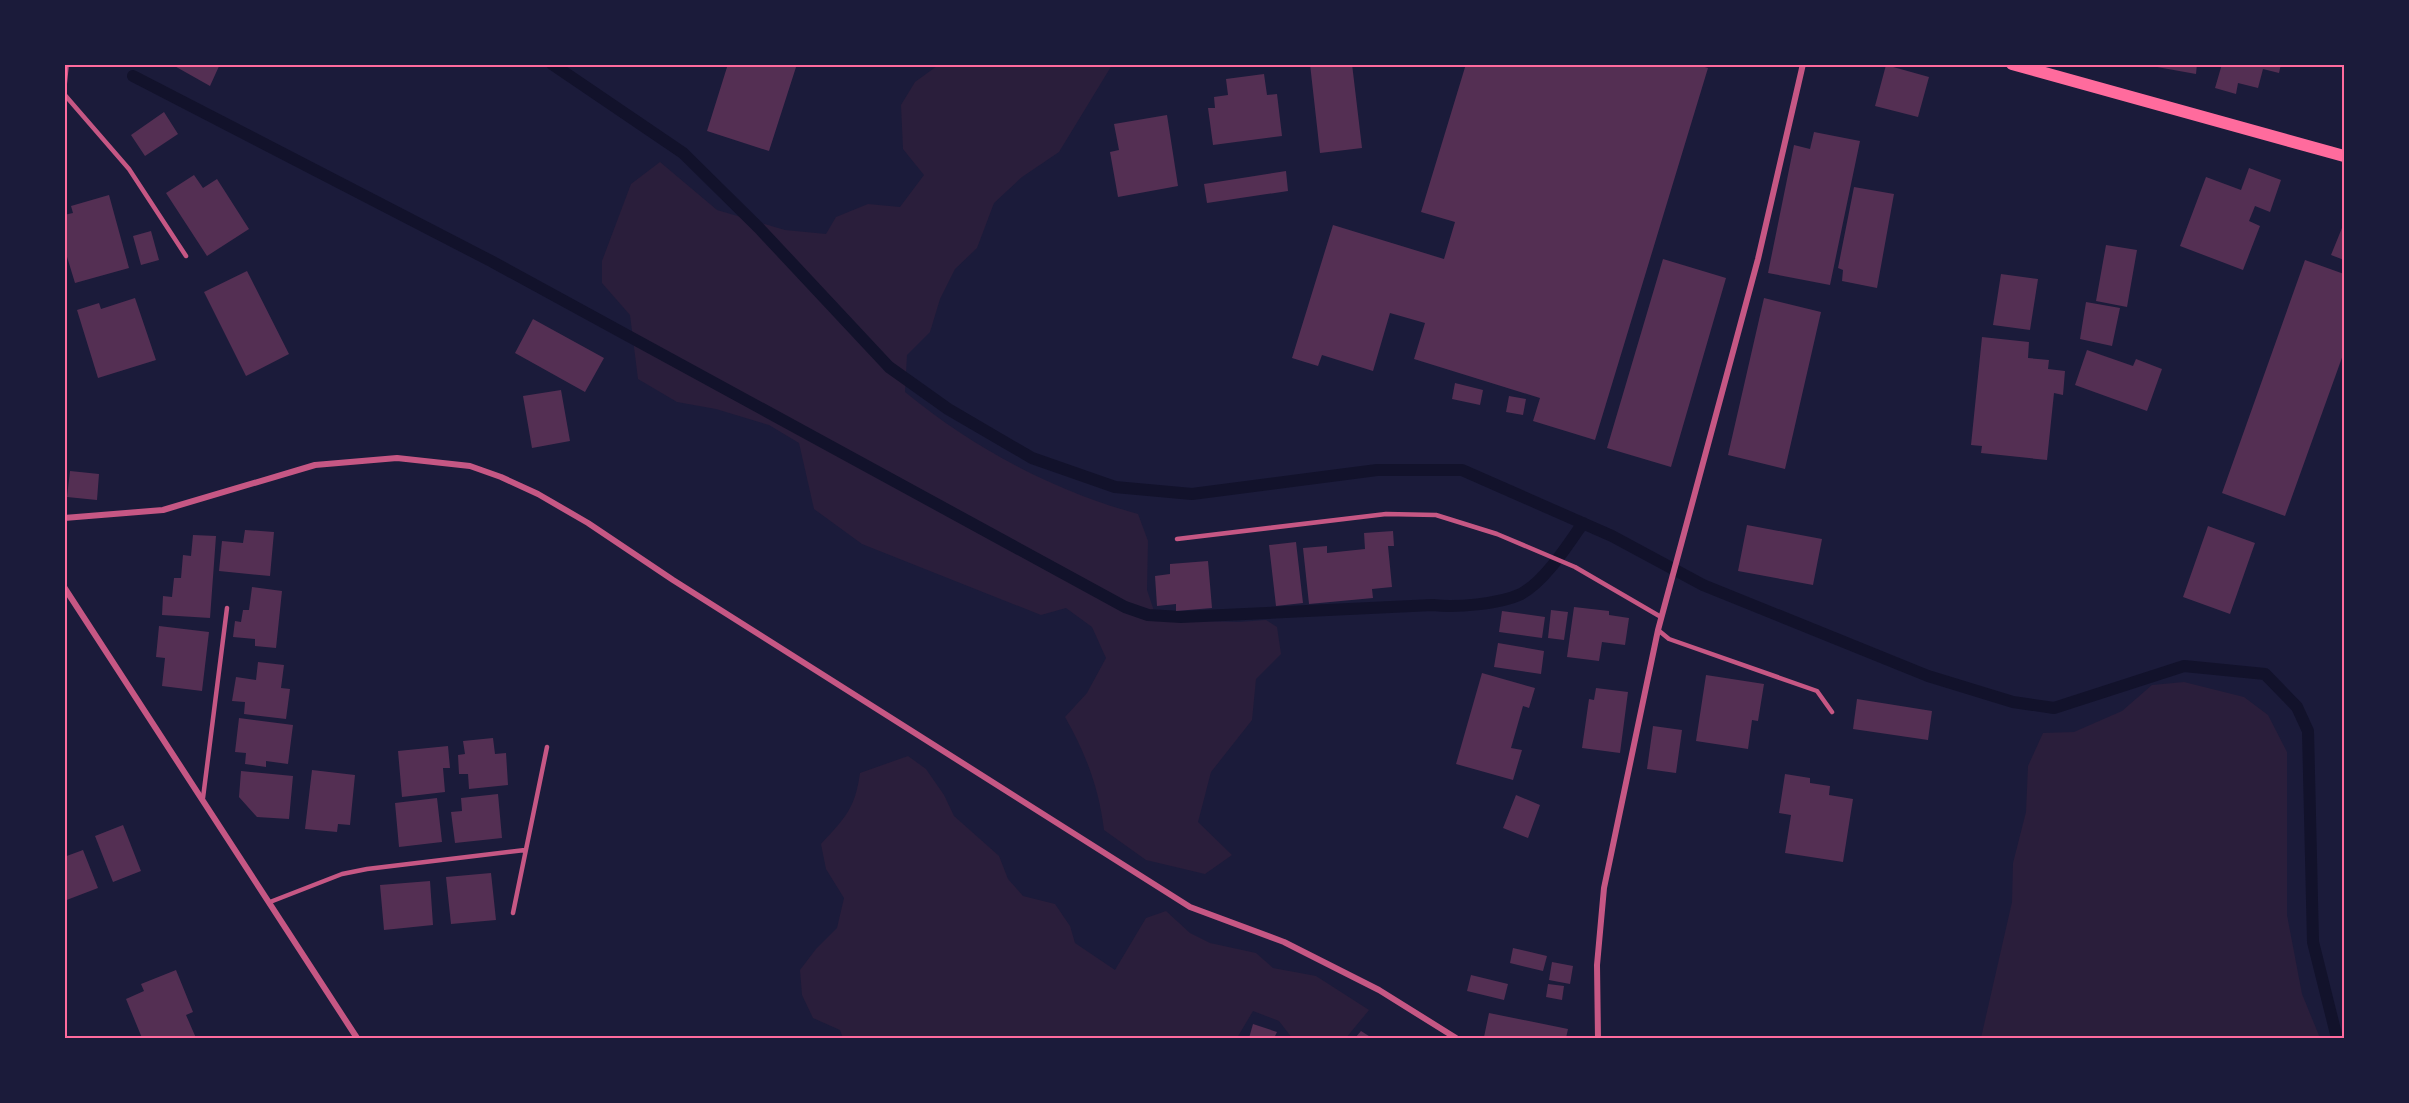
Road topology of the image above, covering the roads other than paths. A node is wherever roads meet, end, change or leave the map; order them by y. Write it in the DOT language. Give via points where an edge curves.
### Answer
graph roads {
  1 [pos="66,64"];
  2 [pos="1803,64"];
  3 [pos="2013,64"];
  4 [pos="64,84"];
  5 [pos="64,94"];
  6 [pos="2344,156"];
  7 [pos="186,256"];
  8 [pos="64,518"];
  9 [pos="1177,539"];
  10 [pos="64,587"];
  11 [pos="227,608"];
  12 [pos="1661,617"];
  13 [pos="1658,630"];
  14 [pos="1833,712"];
  15 [pos="547,747"];
  16 [pos="203,798"];
  17 [pos="525,850"];
  18 [pos="270,902"];
  19 [pos="513,913"];
  20 [pos="357,1038"];
  21 [pos="1456,1038"];
  22 [pos="1598,1038"];
  1 -- 4 [label="street"];
  2 -- 12 [label="street" via="1758,259"];
  3 -- 6 [label="main road"];
  5 -- 7 [label="lane" via="129,169"];
  8 -- 21 [label="street" via="164,510 315,465 397,458 470,466 501,477 588,523 1190,907 1294,948 1379,990"];
  9 -- 12 [label="lane" via="1386,514 1436,515 1497,534 1575,567"];
  10 -- 16 [label="street"];
  11 -- 16 [label="lane"];
  12 -- 13 [label="street"];
  13 -- 14 [label="lane" via="1669,639 1816,691"];
  13 -- 22 [label="street" via="1604,888 1597,964"];
  15 -- 17 [label="lane"];
  16 -- 18 [label="street"];
  17 -- 18 [label="lane" via="367,868"];
  17 -- 19 [label="lane"];
  18 -- 20 [label="street"];
}
